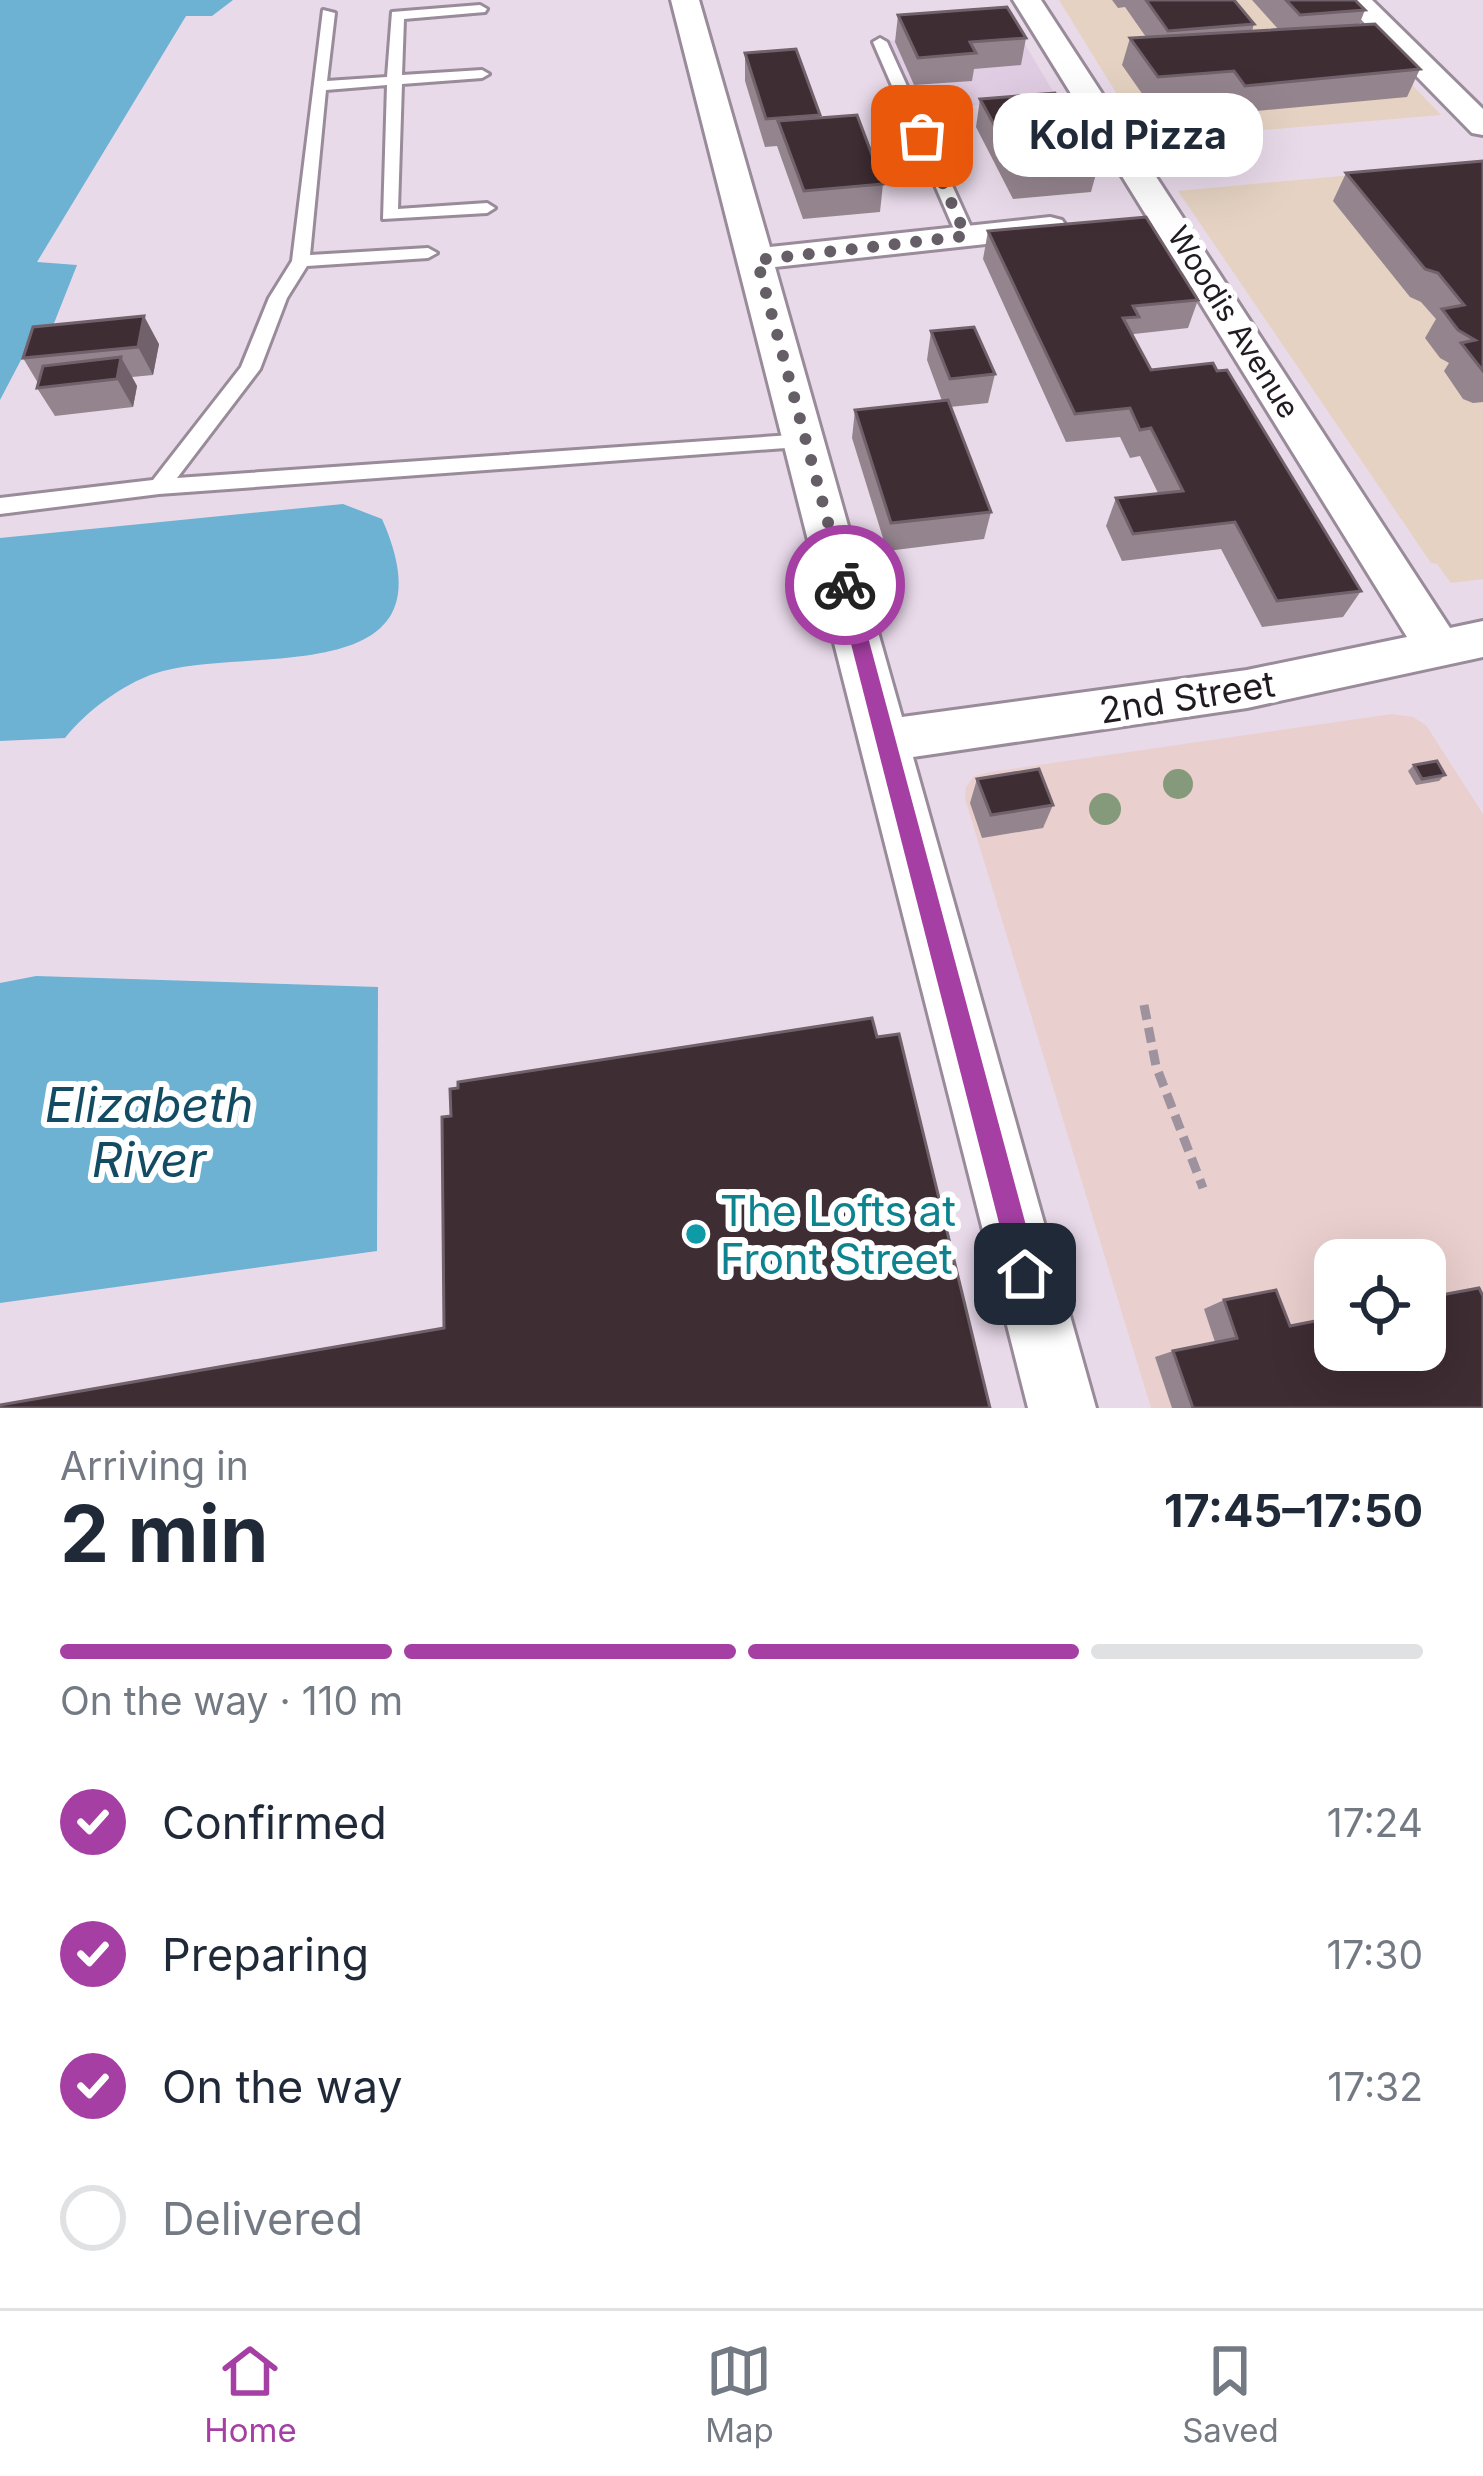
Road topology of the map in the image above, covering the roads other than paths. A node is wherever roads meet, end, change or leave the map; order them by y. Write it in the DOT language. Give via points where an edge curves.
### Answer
graph roads {
  1 [pos="685,0"];
  2 [pos="1027,0"];
  3 [pos="1356,0"];
  4 [pos="480,9"];
  5 [pos="328,13"];
  6 [pos="880,41"];
  7 [pos="482,74"];
  8 [pos="394,81"];
  9 [pos="319,86"];
  10 [pos="1483,126"];
  11 [pos="487,208"];
  12 [pos="1074,225"];
  13 [pos="966,236"];
  14 [pos="428,253"];
  15 [pos="757,260"];
  16 [pos="301,261"];
  17 [pos="806,441"];
  18 [pos="159,487"];
  19 [pos="0,506"];
  20 [pos="1460,643"];
  21 [pos="887,740"];
  22 [pos="1062,1408"];
  1 -- 15 [label="street"];
  2 -- 20 [label="street, Woodis Avenue" via="1151,216"];
  3 -- 10 [label="street"];
  4 -- 8 [label="lane" via="397,15"];
  5 -- 9 [label="lane"];
  6 -- 13 [label="lane"];
  7 -- 8 [label="lane"];
  8 -- 9 [label="lane"];
  8 -- 11 [label="lane" via="389,215"];
  9 -- 16 [label="lane"];
  12 -- 13 [label="street"];
  13 -- 15 [label="street"];
  14 -- 16 [label="lane"];
  15 -- 17 [label="street"];
  16 -- 18 [label="lane" via="250,369"];
  17 -- 18 [label="lane"];
  17 -- 21 [label="street"];
  18 -- 19 [label="lane"];
  20 -- 21 [label="street, 2nd Street" via="1246,689"];
  21 -- 22 [label="street"];
}
